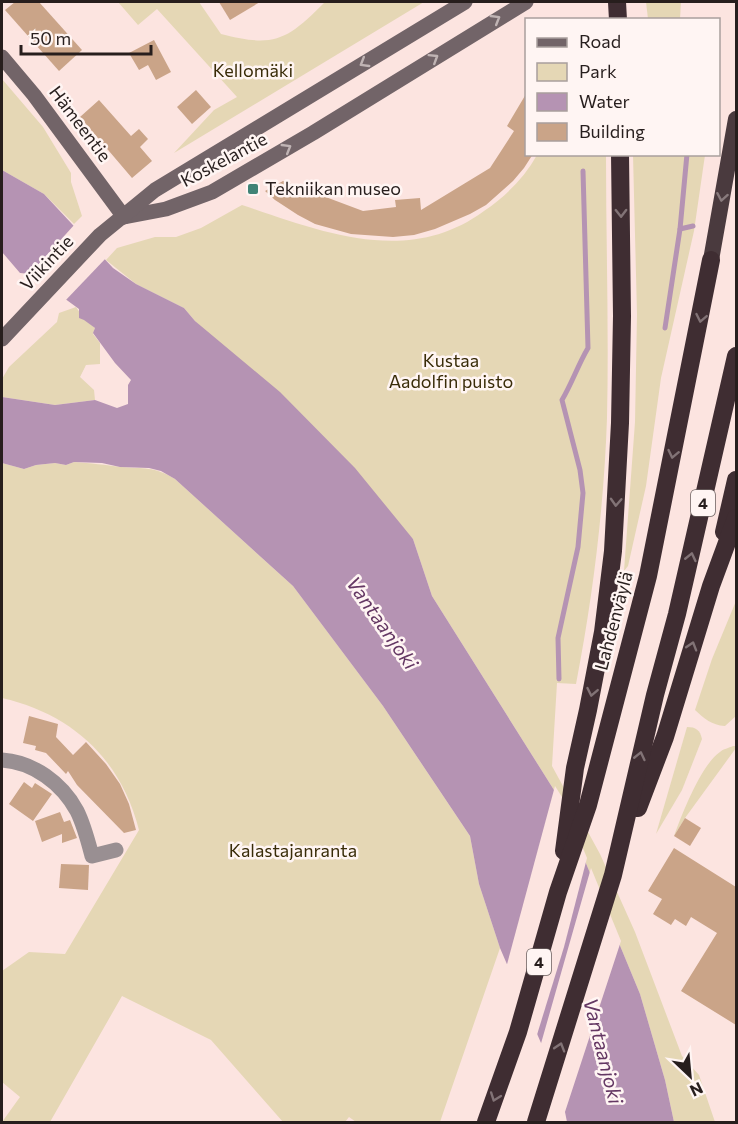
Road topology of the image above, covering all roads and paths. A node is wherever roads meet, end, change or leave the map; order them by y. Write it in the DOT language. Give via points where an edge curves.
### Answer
graph roads {
  1 [pos="465,2"];
  2 [pos="526,2"];
  3 [pos="617,2"];
  4 [pos="618,18"];
  5 [pos="2,57"];
  6 [pos="736,119"];
  7 [pos="620,156"];
  8 [pos="124,217"];
  9 [pos="711,260"];
  10 [pos="2,339"];
  11 [pos="736,356"];
  12 [pos="736,480"];
  13 [pos="736,518"];
  14 [pos="711,586"];
  15 [pos="2,760"];
  16 [pos="116,850"];
  17 [pos="613,875"];
  18 [pos="558,892"];
  19 [pos="486,1122"];
  20 [pos="536,1122"];
  1 -- 8 [label="main road, Koskelantie, one-way" via="154,190"];
  8 -- 2 [label="main road, Koskelantie, one-way" via="166,209 212,192"];
  3 -- 4 [label="highway"];
  5 -- 8 [label="main road, Hämeentie"];
  6 -- 9 [label="highway, Lahdenväylä / 4, one-way"];
  7 -- 18 [label="highway, one-way" via="622,328 613,551 603,632 575,768"];
  8 -- 10 [label="main road, Viikintie" via="93,243"];
  9 -- 18 [label="highway, Lahdenväylä / 4, one-way" via="648,576 588,805"];
  17 -- 11 [label="highway, 4, one-way"];
  12 -- 14 [label="highway"];
  13 -- 14 [label="highway"];
  17 -- 14 [label="highway, one-way" via="665,737"];
  15 -- 16 [label="street" via="27,765 54,781 77,811 92,856"];
  20 -- 17 [label="highway, 4, one-way"];
  18 -- 19 [label="highway, Lahdenväylä / 4, one-way" via="518,1032"];
}
